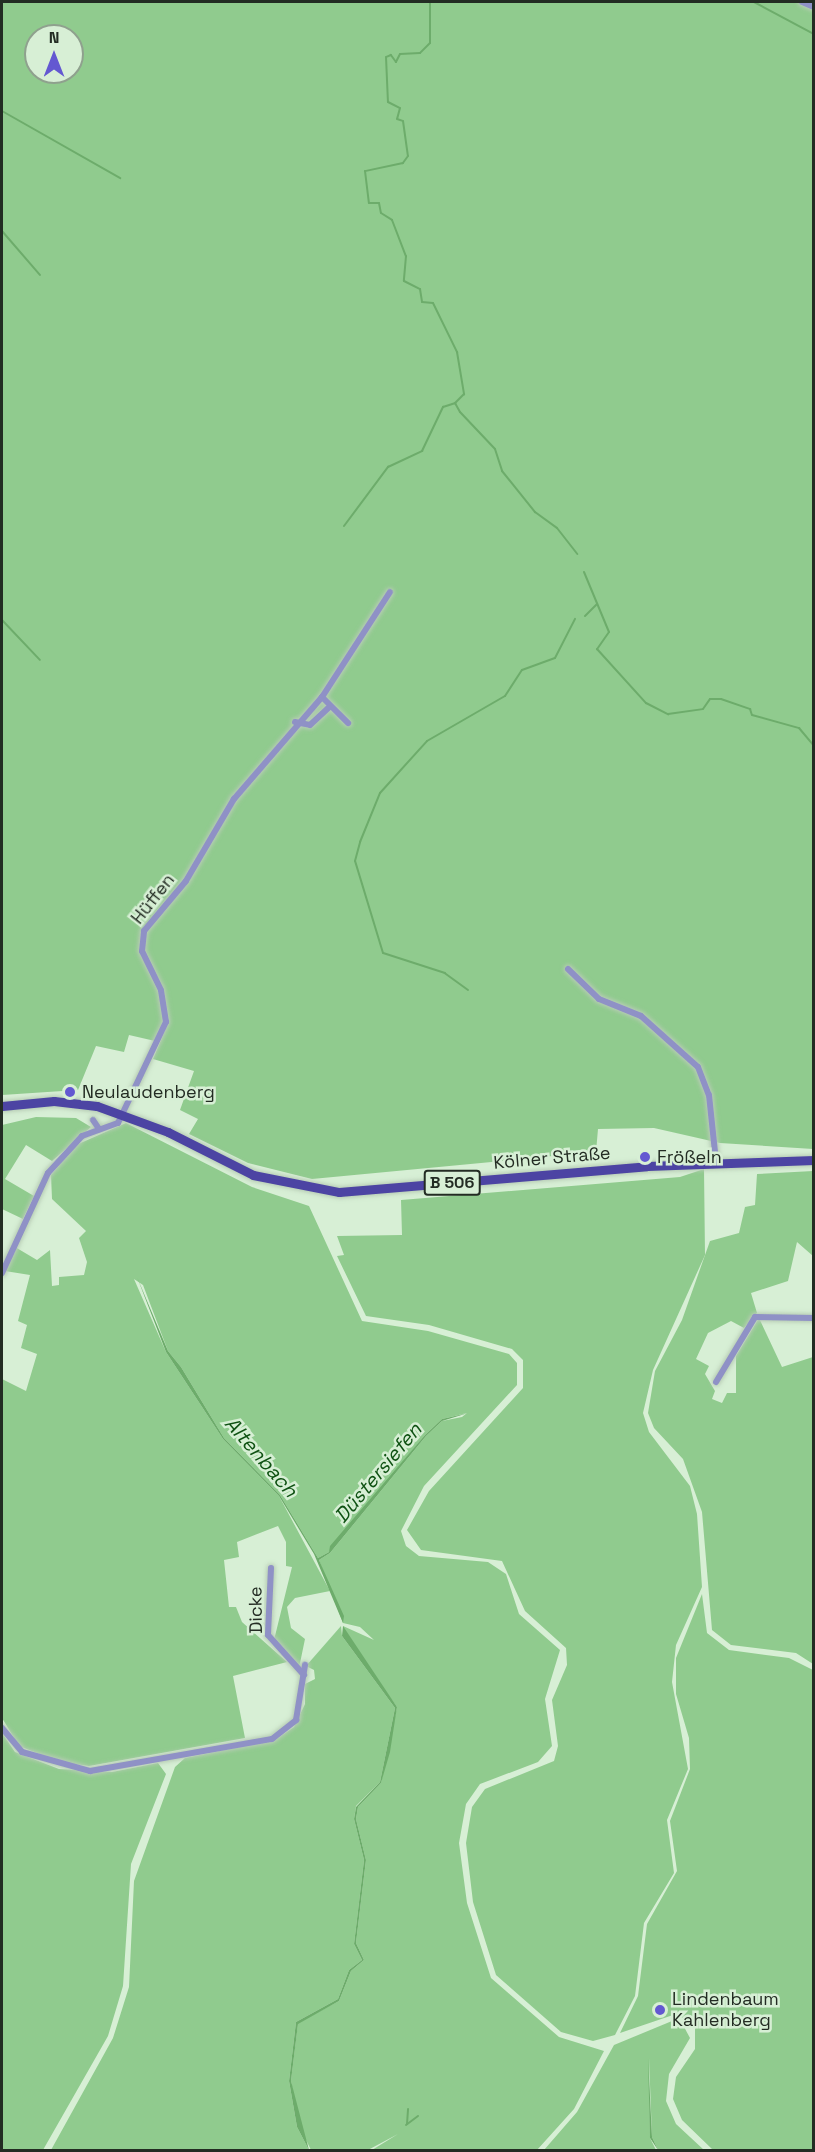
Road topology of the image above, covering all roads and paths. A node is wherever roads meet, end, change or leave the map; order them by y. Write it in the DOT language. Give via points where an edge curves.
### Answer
graph roads {
  1 [pos="802,2"];
  2 [pos="813,7"];
  3 [pos="390,592"];
  4 [pos="322,697"];
  5 [pos="328,708"];
  6 [pos="295,723"];
  7 [pos="348,723"];
  8 [pos="568,969"];
  9 [pos="2,1106"];
  10 [pos="125,1114"];
  11 [pos="93,1120"];
  12 [pos="99,1129"];
  13 [pos="813,1160"];
  14 [pos="707,1162"];
  15 [pos="2,1273"];
  16 [pos="813,1318"];
  17 [pos="716,1382"];
  18 [pos="271,1568"];
  19 [pos="305,1665"];
  20 [pos="304,1675"];
  21 [pos="2,1728"];
  1 -- 2 [label="street"];
  3 -- 4 [label="street, Hüffen"];
  4 -- 5 [label="street"];
  4 -- 6 [label="street, Hüffen"];
  5 -- 6 [label="street" via="310,725"];
  5 -- 7 [label="street"];
  6 -- 10 [label="street, Hüffen" via="234,799 186,881 144,931 142,951 168,1014"];
  8 -- 14 [label="street" via="599,999 641,1016 698,1068 709,1095"];
  9 -- 10 [label="main road, B 506" via="70,1102"];
  10 -- 12 [label="street" via="118,1123"];
  10 -- 14 [label="main road, Kölner Straße / B 506" via="253,1175 339,1192"];
  11 -- 12 [label="street"];
  12 -- 15 [label="street" via="73,1143 48,1173"];
  13 -- 14 [label="main road, B 506"];
  16 -- 17 [label="street" via="755,1317"];
  18 -- 20 [label="street, Dicke" via="268,1635"];
  19 -- 20 [label="street"];
  20 -- 21 [label="street" via="296,1720 272,1739 90,1771 22,1752"];
}
